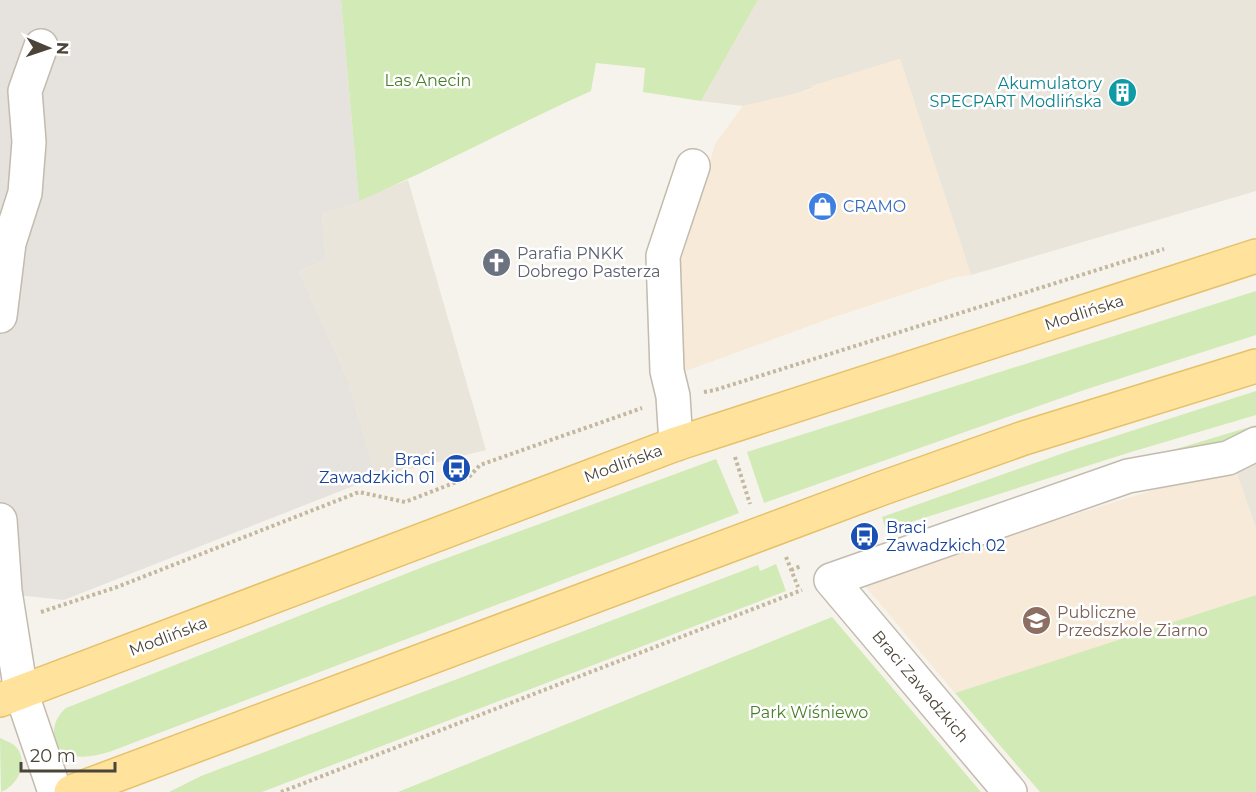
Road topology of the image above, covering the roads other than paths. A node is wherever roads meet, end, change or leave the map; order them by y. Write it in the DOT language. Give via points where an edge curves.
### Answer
graph roads {
  1 [pos="41,46"];
  2 [pos="693,166"];
  3 [pos="1256,256"];
  4 [pos="0,316"];
  5 [pos="1256,366"];
  6 [pos="676,444"];
  7 [pos="1256,444"];
  8 [pos="0,520"];
  9 [pos="11,696"];
  10 [pos="56,792"];
  11 [pos="71,792"];
  12 [pos="1010,792"];
  1 -- 4 [label="street" via="25,91 29,142 25,193 9,243"];
  2 -- 6 [label="street" via="663,256 667,371"];
  3 -- 6 [label="main road, Modlińska"];
  5 -- 11 [label="main road" via="1024,438"];
  6 -- 9 [label="main road, Modlińska"];
  7 -- 12 [label="street, Braci Zawadzkich" via="1228,458 1128,476 831,580"];
  8 -- 9 [label="street"];
  9 -- 10 [label="street"];
}
